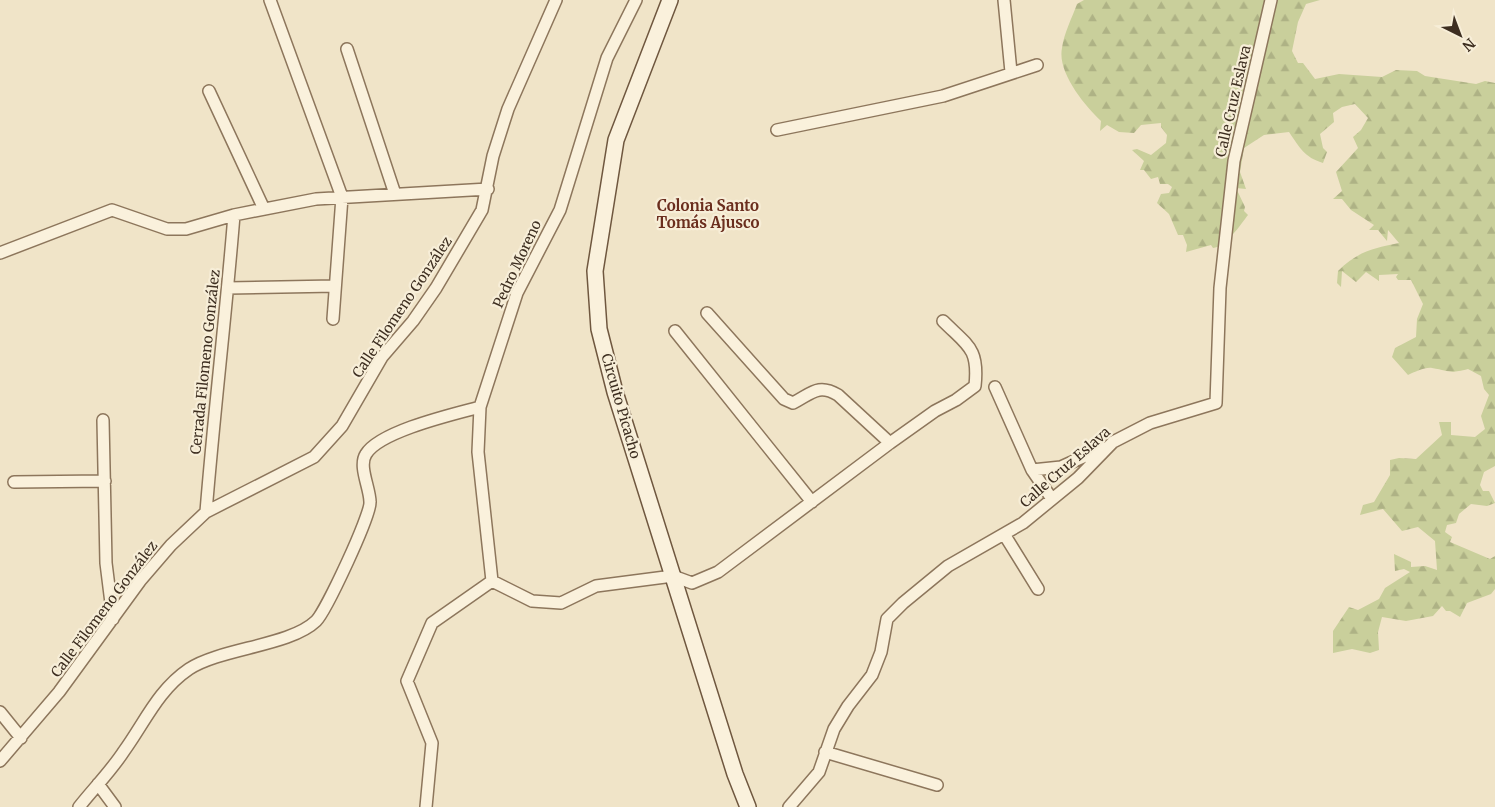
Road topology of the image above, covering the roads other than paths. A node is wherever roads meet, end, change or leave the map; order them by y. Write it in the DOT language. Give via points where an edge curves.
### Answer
graph roads {
  1 [pos="270,0"];
  2 [pos="556,0"];
  3 [pos="636,0"];
  4 [pos="670,0"];
  5 [pos="1004,0"];
  6 [pos="1271,0"];
  7 [pos="347,49"];
  8 [pos="1037,65"];
  9 [pos="1011,72"];
  10 [pos="209,91"];
  11 [pos="777,130"];
  12 [pos="488,189"];
  13 [pos="395,194"];
  14 [pos="342,198"];
  15 [pos="264,209"];
  16 [pos="234,215"];
  17 [pos="0,253"];
  18 [pos="335,286"];
  19 [pos="228,288"];
  20 [pos="707,313"];
  21 [pos="333,319"];
  22 [pos="943,321"];
  23 [pos="675,331"];
  24 [pos="995,387"];
  25 [pos="480,407"];
  26 [pos="103,420"];
  27 [pos="1114,442"];
  28 [pos="890,443"];
  29 [pos="1032,470"];
  30 [pos="105,481"];
  31 [pos="14,482"];
  32 [pos="1052,499"];
  33 [pos="812,502"];
  34 [pos="206,512"];
  35 [pos="1004,534"];
  36 [pos="673,576"];
  37 [pos="492,581"];
  38 [pos="1038,589"];
  39 [pos="113,619"];
  40 [pos="0,712"];
  41 [pos="21,738"];
  42 [pos="825,752"];
  43 [pos="0,761"];
  44 [pos="98,784"];
  45 [pos="937,785"];
  46 [pos="79,807"];
  47 [pos="115,807"];
  48 [pos="426,807"];
  49 [pos="748,807"];
  50 [pos="789,807"];
  1 -- 14 [label="street"];
  2 -- 12 [label="street, Calle Filomeno González" via="508,109 493,156"];
  3 -- 25 [label="street, Pedro Moreno" via="607,58 560,210 517,293"];
  4 -- 36 [label="main road, Circuito Picacho" via="616,140 595,271 599,330"];
  5 -- 9 [label="street"];
  6 -- 27 [label="street, Calle Cruz Eslava" via="1234,161 1220,288 1216,404 1150,423"];
  7 -- 13 [label="street"];
  8 -- 9 [label="street"];
  9 -- 11 [label="street" via="943,96"];
  10 -- 15 [label="street"];
  12 -- 13 [label="street"];
  12 -- 34 [label="street, Calle Filomeno González" via="482,210 446,272 413,321 382,357 330,442 314,457"];
  13 -- 14 [label="street"];
  14 -- 15 [label="street" via="316,199"];
  14 -- 18 [label="street"];
  15 -- 16 [label="street"];
  16 -- 17 [label="street" via="186,229 167,229 112,210"];
  16 -- 19 [label="street, Cerrada Filomeno González"];
  18 -- 19 [label="street"];
  18 -- 21 [label="street"];
  19 -- 34 [label="street, Cerrada Filomeno González"];
  20 -- 28 [label="street" via="784,399 793,403 819,389 828,389 838,394"];
  22 -- 28 [label="street" via="973,350 977,368 975,386"];
  23 -- 33 [label="street"];
  24 -- 29 [label="street"];
  25 -- 37 [label="street, Pedro Moreno" via="478,452"];
  25 -- 44 [label="street" via="420,422 376,444 366,454 363,464 371,503 338,582 316,621 297,633 190,668 154,702 125,751"];
  26 -- 30 [label="street"];
  27 -- 29 [label="street" via="1061,467"];
  27 -- 32 [label="street, Calle Cruz Eslava"];
  28 -- 33 [label="street"];
  29 -- 32 [label="street"];
  30 -- 31 [label="street"];
  30 -- 39 [label="street" via="106,563"];
  32 -- 35 [label="street, Calle Cruz Eslava"];
  33 -- 36 [label="street" via="718,572 692,583"];
  34 -- 39 [label="street, Calle Filomeno González" via="171,545"];
  35 -- 38 [label="street"];
  35 -- 42 [label="street, Calle Cruz Eslava" via="948,566 887,619 881,652 872,675 839,722"];
  36 -- 37 [label="street" via="596,586 560,603 532,601"];
  36 -- 49 [label="main road, Circuito Picacho"];
  37 -- 48 [label="street" via="432,623 407,681 432,743"];
  39 -- 41 [label="street, Calle Filomeno González" via="60,692"];
  40 -- 41 [label="street"];
  41 -- 43 [label="street, Calle Filomeno González"];
  42 -- 45 [label="street"];
  42 -- 50 [label="street, Calle Cruz Eslava" via="819,772"];
  44 -- 46 [label="street"];
  44 -- 47 [label="street"];
}
